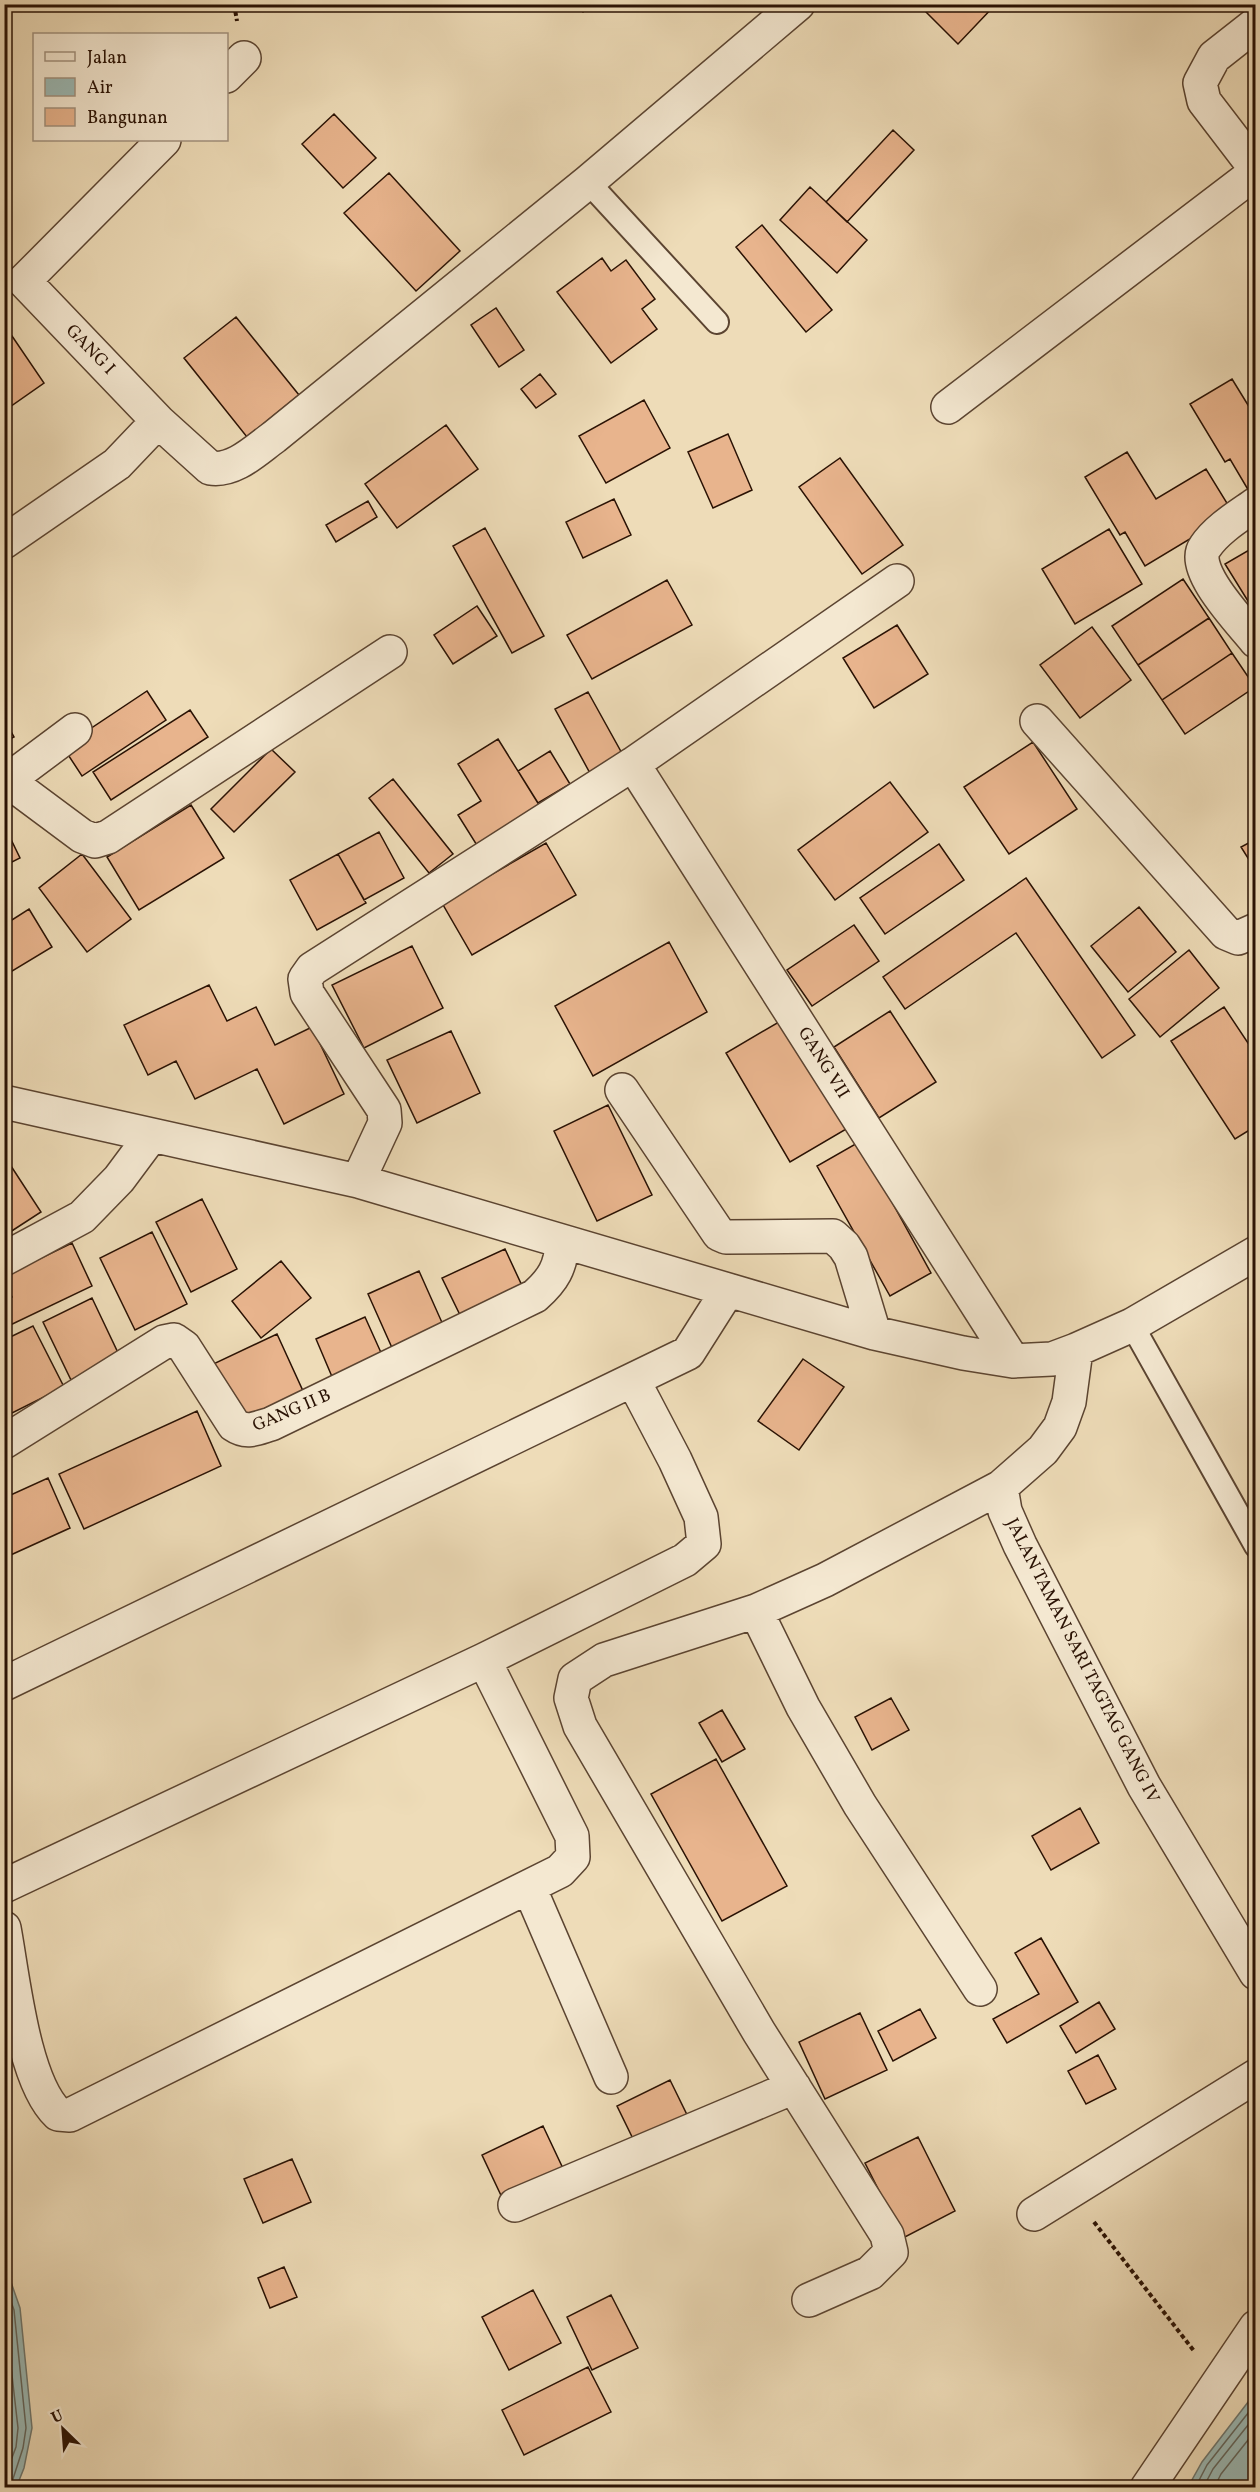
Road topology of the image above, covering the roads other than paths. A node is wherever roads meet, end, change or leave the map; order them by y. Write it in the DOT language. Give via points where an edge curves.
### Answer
graph roads {
  1 [pos="798,4"];
  2 [pos="1256,24"];
  3 [pos="163,141"];
  4 [pos="1256,171"];
  5 [pos="588,182"];
  6 [pos="14,273"];
  7 [pos="717,322"];
  8 [pos="948,407"];
  9 [pos="158,421"];
  10 [pos="1256,504"];
  11 [pos="4,542"];
  12 [pos="897,580"];
  13 [pos="1256,641"];
  14 [pos="390,652"];
  15 [pos="1037,721"];
  16 [pos="75,730"];
  17 [pos="633,764"];
  18 [pos="6,782"];
  19 [pos="1256,930"];
  20 [pos="622,1090"];
  21 [pos="4,1102"];
  22 [pos="151,1136"];
  23 [pos="358,1181"];
  24 [pos="562,1243"];
  25 [pos="1256,1253"];
  26 [pos="4,1258"];
  27 [pos="728,1290"];
  28 [pos="1132,1325"];
  29 [pos="874,1333"];
  30 [pos="1076,1350"];
  31 [pos="1013,1361"];
  32 [pos="633,1380"];
  33 [pos="4,1442"];
  34 [pos="1001,1487"];
  35 [pos="1256,1546"];
  36 [pos="756,1611"];
  37 [pos="484,1660"];
  38 [pos="4,1684"];
  39 [pos="4,1886"];
  40 [pos="529,1887"];
  41 [pos="4,1928"];
  42 [pos="1256,1973"];
  43 [pos="980,1989"];
  44 [pos="1256,2076"];
  45 [pos="611,2077"];
  46 [pos="794,2086"];
  47 [pos="515,2205"];
  48 [pos="1034,2214"];
  49 [pos="809,2300"];
  50 [pos="1256,2327"];
  51 [pos="1147,2487"];
  1 -- 5 [label="street, GANG I"];
  2 -- 4 [label="street" via="1214,57 1200,83 1203,101"];
  3 -- 6 [label="street, GANG I"];
  4 -- 8 [label="street"];
  5 -- 7 [label="lane"];
  5 -- 9 [label="street, GANG I" via="274,437 233,465 210,468"];
  6 -- 9 [label="street, GANG I"];
  9 -- 11 [label="street" via="117,464"];
  10 -- 13 [label="street" via="1215,536 1204,548 1201,563 1208,579"];
  12 -- 17 [label="street"];
  14 -- 18 [label="street" via="101,839 82,836"];
  15 -- 19 [label="street" via="1226,933 1238,938"];
  16 -- 18 [label="street"];
  17 -- 23 [label="street" via="312,969 305,979 307,993 384,1110 385,1123"];
  17 -- 31 [label="street, GANG VII"];
  20 -- 29 [label="street" via="719,1234 833,1236 844,1246 858,1276"];
  21 -- 22 [label="street"];
  22 -- 23 [label="street"];
  22 -- 26 [label="street" via="119,1179 82,1217"];
  23 -- 24 [label="street"];
  24 -- 27 [label="street"];
  24 -- 33 [label="street, GANG II B" via="554,1277 535,1296 271,1424 248,1431 234,1425 184,1347 174,1340 164,1342"];
  25 -- 28 [label="street"];
  27 -- 29 [label="street"];
  27 -- 32 [label="street" via="688,1353"];
  28 -- 30 [label="street"];
  28 -- 35 [label="lane"];
  29 -- 31 [label="street"];
  30 -- 31 [label="street" via="1052,1359"];
  30 -- 34 [label="street" via="1069,1402 1060,1427 1043,1450"];
  32 -- 37 [label="street" via="701,1517 704,1544 685,1560"];
  32 -- 38 [label="street"];
  34 -- 36 [label="street" via="825,1580"];
  34 -- 42 [label="street, JALAN TAMAN SARI TAGTAG GANG IV" via="1005,1511 1020,1545 1144,1786"];
  36 -- 43 [label="street" via="803,1707 860,1805"];
  36 -- 46 [label="street" via="604,1660 575,1679 571,1698 580,1726"];
  37 -- 39 [label="street"];
  37 -- 40 [label="street" via="572,1836 573,1857 560,1871"];
  40 -- 41 [label="street" via="70,2115 58,2114 50,2106 25,2048"];
  40 -- 45 [label="street"];
  44 -- 48 [label="street"];
  46 -- 47 [label="street"];
  46 -- 49 [label="street" via="887,2235 891,2252 870,2273"];
  50 -- 51 [label="street"];
}
